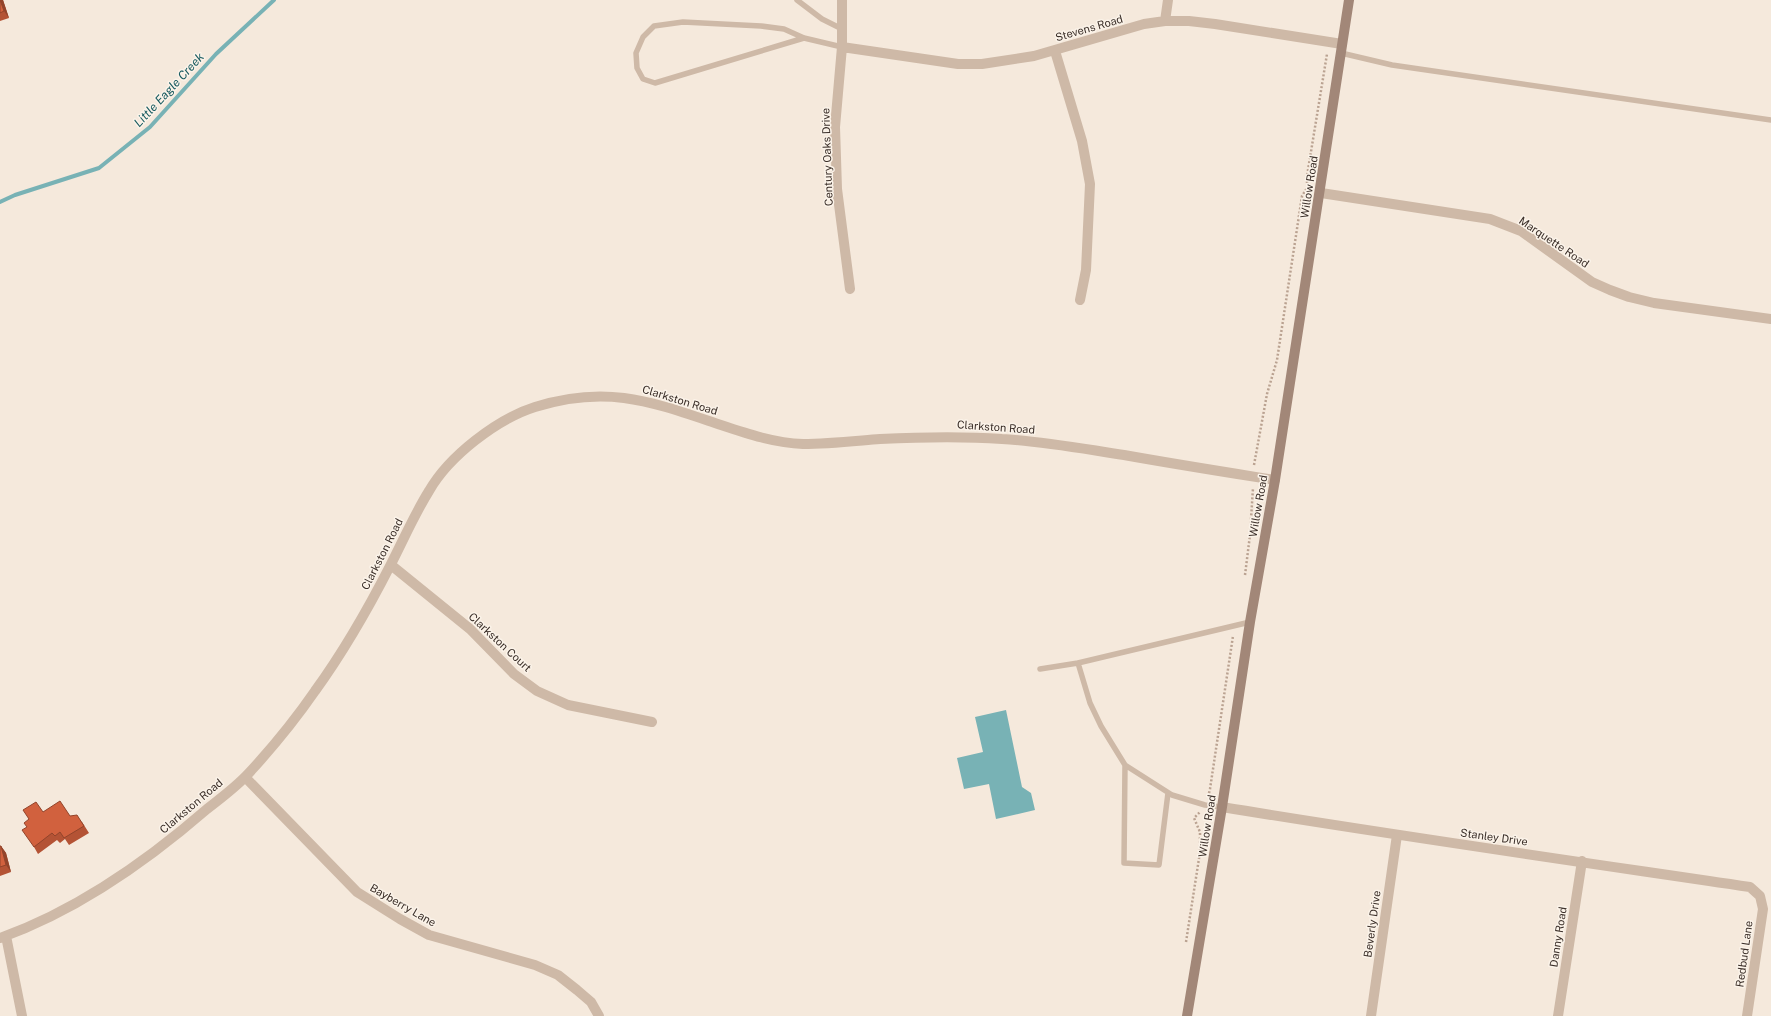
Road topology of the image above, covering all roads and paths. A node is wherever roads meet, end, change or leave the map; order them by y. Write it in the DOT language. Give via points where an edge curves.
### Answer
graph roads {
  1 [pos="797,0"];
  2 [pos="842,0"];
  3 [pos="1168,0"];
  4 [pos="1349,0"];
  5 [pos="1165,21"];
  6 [pos="842,29"];
  7 [pos="804,38"];
  8 [pos="1330,43"];
  9 [pos="842,47"];
  10 [pos="1342,48"];
  11 [pos="1055,51"];
  12 [pos="1771,120"];
  13 [pos="1321,193"];
  14 [pos="850,289"];
  15 [pos="1080,300"];
  16 [pos="1771,319"];
  17 [pos="1255,477"];
  18 [pos="1275,480"];
  19 [pos="391,565"];
  20 [pos="1244,579"];
  21 [pos="1250,622"];
  22 [pos="1236,625"];
  23 [pos="1078,663"];
  24 [pos="1040,670"];
  25 [pos="652,722"];
  26 [pos="1125,765"];
  27 [pos="245,777"];
  28 [pos="1168,793"];
  29 [pos="1205,805"];
  30 [pos="1222,807"];
  31 [pos="1397,835"];
  32 [pos="1582,861"];
  33 [pos="1760,896"];
  34 [pos="3,937"];
  35 [pos="1185,946"];
  36 [pos="22,1016"];
  37 [pos="599,1016"];
  38 [pos="1187,1016"];
  39 [pos="1371,1016"];
  40 [pos="1558,1016"];
  41 [pos="1747,1016"];
  1 -- 6 [label="lane" via="822,19"];
  2 -- 6 [label="street, Century Oaks Drive"];
  3 -- 5 [label="street"];
  4 -- 10 [label="street, Willow Road"];
  5 -- 8 [label="street, Stevens Road" via="1215,24"];
  5 -- 11 [label="street, Stevens Road" via="1144,24"];
  6 -- 9 [label="street, Century Oaks Drive"];
  7 -- 7 [label="lane" via="784,29 761,26 683,22 654,26 643,37 636,53 637,68 643,79 655,83"];
  7 -- 9 [label="lane"];
  8 -- 10 [label="street, Stevens Road"];
  8 -- 17 [label="path" via="1306,190 1302,196 1277,360 1266,394 1254,460"];
  9 -- 11 [label="street, Stevens Road" via="958,64 1008,62"];
  9 -- 14 [label="street, Century Oaks Drive" via="835,127 837,181"];
  10 -- 12 [label="lane" via="1392,65"];
  10 -- 13 [label="street, Willow Road"];
  11 -- 15 [label="street" via="1082,141 1090,184 1086,270"];
  13 -- 16 [label="street, Marquette Road" via="1490,219 1521,231 1592,282 1622,295"];
  13 -- 18 [label="street, Willow Road"];
  17 -- 18 [label="street, Clarkston Road"];
  17 -- 19 [label="street, Clarkston Road" via="1050,443 1007,439 950,436 804,444 777,441 753,436 656,403 602,395 568,398 533,407 508,418 486,431 443,471 430,487"];
  17 -- 20 [label="path"];
  18 -- 21 [label="street, Willow Road"];
  19 -- 25 [label="street, Clarkston Court" via="470,629 514,674 537,691 568,705"];
  19 -- 27 [label="street, Clarkston Road" via="353,634 318,687"];
  21 -- 22 [label="lane"];
  21 -- 30 [label="street, Willow Road"];
  22 -- 23 [label="lane"];
  22 -- 29 [label="path" via="1210,789"];
  23 -- 24 [label="lane"];
  23 -- 26 [label="lane" via="1090,703"];
  26 -- 28 [label="lane"];
  26 -- 28 [label="lane" via="1124,863 1159,865"];
  27 -- 34 [label="street, Clarkston Road" via="186,828 117,878 66,909"];
  27 -- 37 [label="street, Bayberry Lane" via="357,892 429,935 535,965 558,975 591,1002"];
  28 -- 29 [label="lane"];
  29 -- 30 [label="lane"];
  29 -- 35 [label="path" via="1194,818 1200,832 1200,852"];
  30 -- 31 [label="street, Stanley Drive"];
  30 -- 38 [label="street, Willow Road"];
  31 -- 32 [label="street, Stanley Drive"];
  31 -- 39 [label="street, Beverly Drive"];
  32 -- 33 [label="street, Stanley Drive" via="1750,887"];
  32 -- 40 [label="street, Danny Road"];
  33 -- 41 [label="street, Redbud Lane" via="1763,909"];
  34 -- 36 [label="street"];
}
